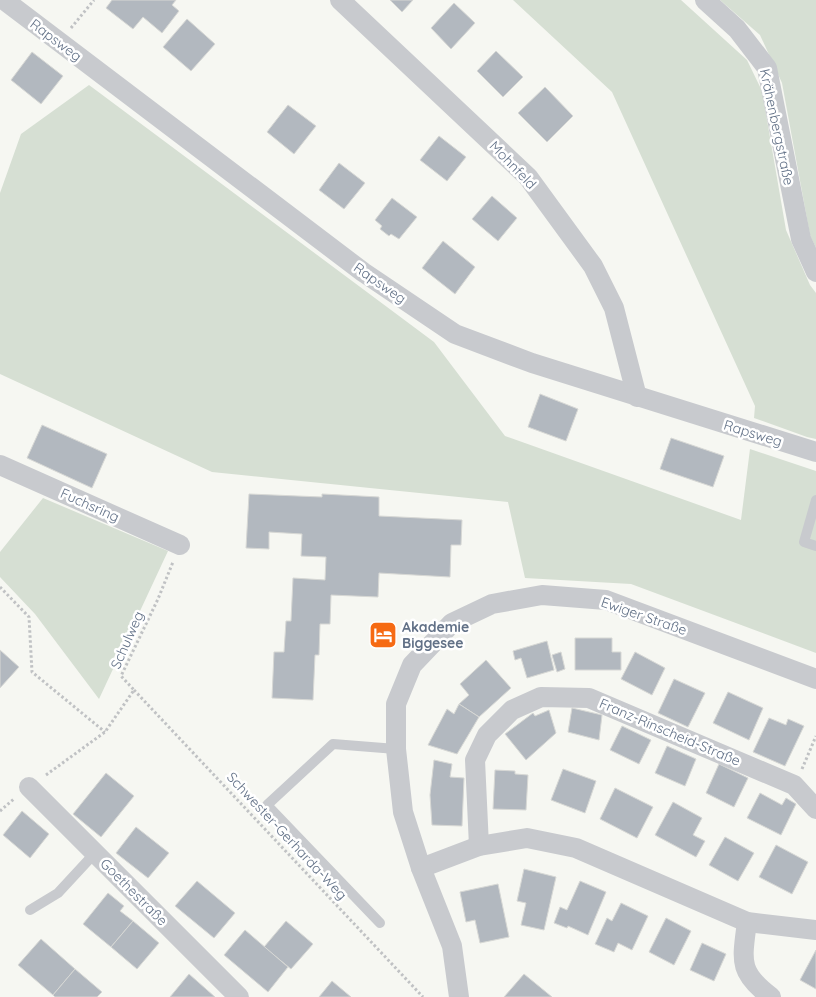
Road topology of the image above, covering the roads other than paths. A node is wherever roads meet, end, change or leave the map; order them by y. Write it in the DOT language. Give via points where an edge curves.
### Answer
graph roads {
  1 [pos="4,0"];
  2 [pos="340,0"];
  3 [pos="705,0"];
  4 [pos="816,272"];
  5 [pos="637,397"];
  6 [pos="816,452"];
  7 [pos="0,465"];
  8 [pos="816,500"];
  9 [pos="180,545"];
  10 [pos="816,546"];
  11 [pos="816,679"];
  12 [pos="396,749"];
  13 [pos="29,787"];
  14 [pos="816,809"];
  15 [pos="479,846"];
  16 [pos="95,853"];
  17 [pos="421,868"];
  18 [pos="30,910"];
  19 [pos="747,922"];
  20 [pos="380,923"];
  21 [pos="816,930"];
  22 [pos="240,997"];
  23 [pos="460,997"];
  24 [pos="771,997"];
  1 -- 5 [label="street, Rapsweg" via="363,272 455,334"];
  2 -- 5 [label="street, Mohnfeld" via="528,177 602,283 614,308"];
  3 -- 4 [label="street, Krähenbergstraße" via="737,28 766,68 801,239"];
  5 -- 6 [label="street, Rapsweg"];
  7 -- 9 [label="street, Fuchsring"];
  8 -- 10 [label="lane" via="804,542"];
  11 -- 12 [label="street, Ewiger Straße" via="606,600 542,595 492,604 452,623 418,658 396,704"];
  12 -- 17 [label="street, Ewiger Straße" via="404,812"];
  12 -- 20 [label="lane" via="333,744 267,805"];
  13 -- 16 [label="street, Goethestraße"];
  14 -- 15 [label="street, Franz-Rinscheid-Straße" via="794,785 589,698 541,696 512,710 487,735 475,760"];
  15 -- 17 [label="street"];
  15 -- 19 [label="street" via="527,838 576,848"];
  16 -- 18 [label="lane" via="58,893"];
  16 -- 22 [label="street, Goethestraße"];
  17 -- 23 [label="street, Ewiger Straße" via="452,946"];
  19 -- 21 [label="street"];
  19 -- 24 [label="street" via="743,951 745,971"];
}
